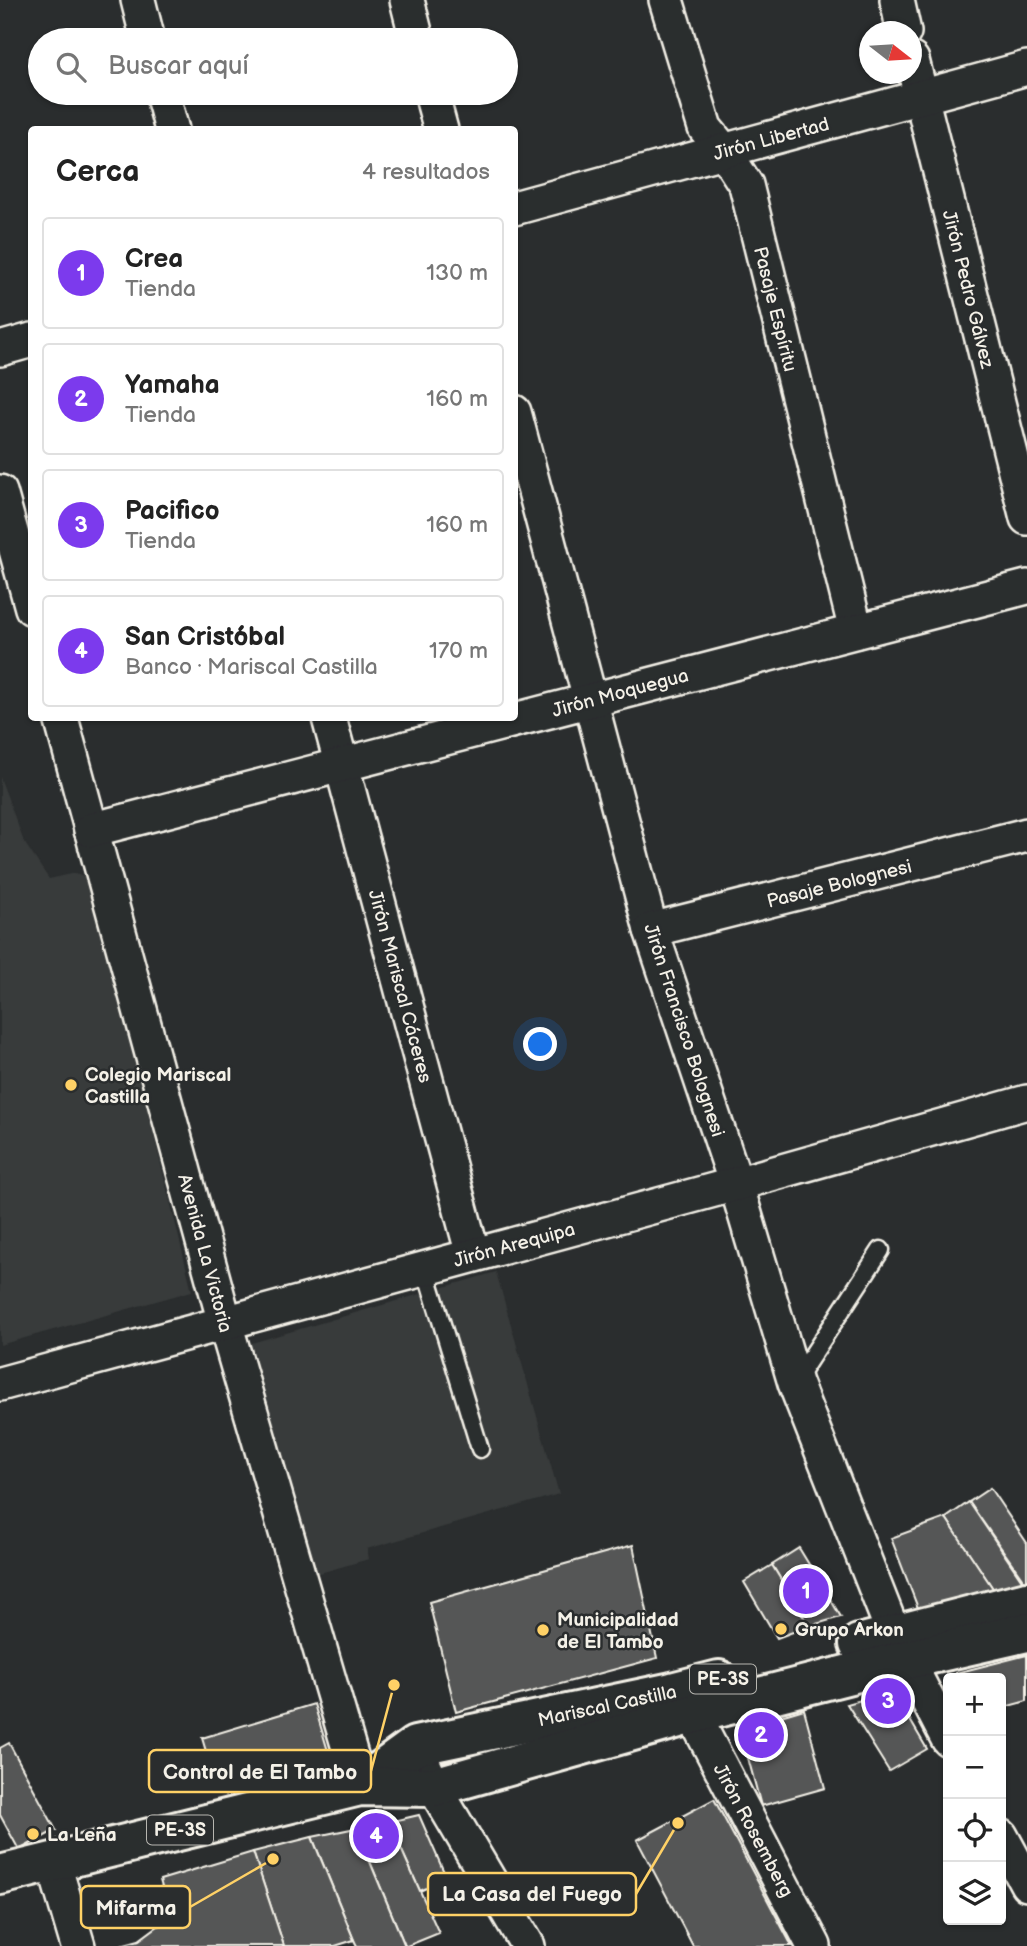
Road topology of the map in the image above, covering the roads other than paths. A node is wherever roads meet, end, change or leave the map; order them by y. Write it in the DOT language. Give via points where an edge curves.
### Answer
graph roads {
  1 [pos="138,0"];
  2 [pos="407,0"];
  3 [pos="666,0"];
  4 [pos="897,0"];
  5 [pos="902,21"];
  6 [pos="145,28"];
  7 [pos="414,28"];
  8 [pos="1027,68"];
  9 [pos="918,84"];
  10 [pos="921,97"];
  11 [pos="165,105"];
  12 [pos="434,105"];
  13 [pos="171,126"];
  14 [pos="439,126"];
  15 [pos="724,151"];
  16 [pos="518,207"];
  17 [pos="28,341"];
  18 [pos="0,349"];
  19 [pos="518,427"];
  20 [pos="0,492"];
  21 [pos="1027,519"];
  22 [pos="1027,587"];
  23 [pos="28,594"];
  24 [pos="856,631"];
  25 [pos="590,700"];
  26 [pos="518,719"];
  27 [pos="62,721"];
  28 [pos="330,721"];
  29 [pos="510,721"];
  30 [pos="342,765"];
  31 [pos="92,830"];
  32 [pos="1027,835"];
  33 [pos="651,930"];
  34 [pos="1027,1102"];
  35 [pos="736,1184"];
  36 [pos="881,1250"];
  37 [pos="473,1255"];
  38 [pos="425,1268"];
  39 [pos="225,1323"];
  40 [pos="795,1383"];
  41 [pos="0,1384"];
  42 [pos="480,1449"];
  43 [pos="1027,1601"];
  44 [pos="1027,1632"];
  45 [pos="899,1647"];
  46 [pos="693,1714"];
  47 [pos="946,1736"];
  48 [pos="415,1746"];
  49 [pos="360,1786"];
  50 [pos="434,1787"];
  51 [pos="1006,1845"];
  52 [pos="53,1861"];
  53 [pos="0,1875"];
  54 [pos="1027,1884"];
  55 [pos="78,1946"];
  56 [pos="528,1946"];
  57 [pos="814,1946"];
  1 -- 6 [label="street"];
  2 -- 7 [label="street"];
  3 -- 15 [label="street, Pasaje Espíritu" via="705,128"];
  4 -- 5 [label="street"];
  8 -- 10 [label="street, Jirón Libertad"];
  9 -- 10 [label="street, Jirón Pedro Gálvez"];
  10 -- 15 [label="street, Jirón Libertad"];
  10 -- 21 [label="street, Jirón Pedro Gálvez"];
  11 -- 13 [label="street"];
  12 -- 14 [label="street"];
  15 -- 16 [label="street, Jirón Libertad"];
  15 -- 24 [label="street, Pasaje Espíritu" via="746,185"];
  17 -- 18 [label="street"];
  19 -- 25 [label="street, Jirón Francisco Bolognesi"];
  20 -- 23 [label="street"];
  22 -- 24 [label="street, Jirón Moquegua"];
  24 -- 25 [label="street, Jirón Moquegua"];
  25 -- 26 [label="street, Jirón Moquegua"];
  25 -- 33 [label="street, Jirón Francisco Bolognesi"];
  27 -- 31 [label="street, Avenida La Victoria"];
  28 -- 30 [label="street, Jirón Mariscal Cáceres"];
  29 -- 30 [label="street, Jirón Moquegua"];
  30 -- 31 [label="street, Jirón Moquegua"];
  30 -- 37 [label="street, Jirón Mariscal Cáceres"];
  31 -- 39 [label="street, Avenida La Victoria"];
  32 -- 33 [label="street, Pasaje Bolognesi"];
  33 -- 35 [label="street, Jirón Francisco Bolognesi"];
  34 -- 35 [label="street, Jirón Arequipa"];
  35 -- 37 [label="street, Jirón Arequipa"];
  35 -- 40 [label="street, Jirón Francisco Bolognesi"];
  36 -- 40 [label="lane"];
  37 -- 38 [label="street, Jirón Arequipa"];
  38 -- 39 [label="street, Jirón Arequipa"];
  38 -- 42 [label="lane"];
  39 -- 41 [label="street, Jirón Arequipa"];
  39 -- 49 [label="street, Avenida La Victoria"];
  40 -- 45 [label="street, Jirón Francisco Bolognesi"];
  43 -- 45 [label="highway, Mariscal Castilla / PE-3S"];
  44 -- 45 [label="highway, Mariscal Castilla / PE-3S"];
  45 -- 46 [label="highway, Mariscal Castilla / PE-3S"];
  45 -- 47 [label="street, Jirón Francisco Bolognesi"];
  45 -- 48 [label="highway, Mariscal Castilla / PE-3S"];
  46 -- 50 [label="highway, Mariscal Castilla / PE-3S"];
  46 -- 57 [label="street, Jirón Rosemberg"];
  48 -- 49 [label="highway, Mariscal Castilla / PE-3S"];
  48 -- 50 [label="street"];
  49 -- 50 [label="highway, Mariscal Castilla / PE-3S"];
  49 -- 52 [label="highway, Mariscal Castilla / PE-3S"];
  50 -- 56 [label="street"];
  51 -- 54 [label="street"];
  52 -- 53 [label="highway, Mariscal Castilla / PE-3S"];
  52 -- 55 [label="street"];
}
